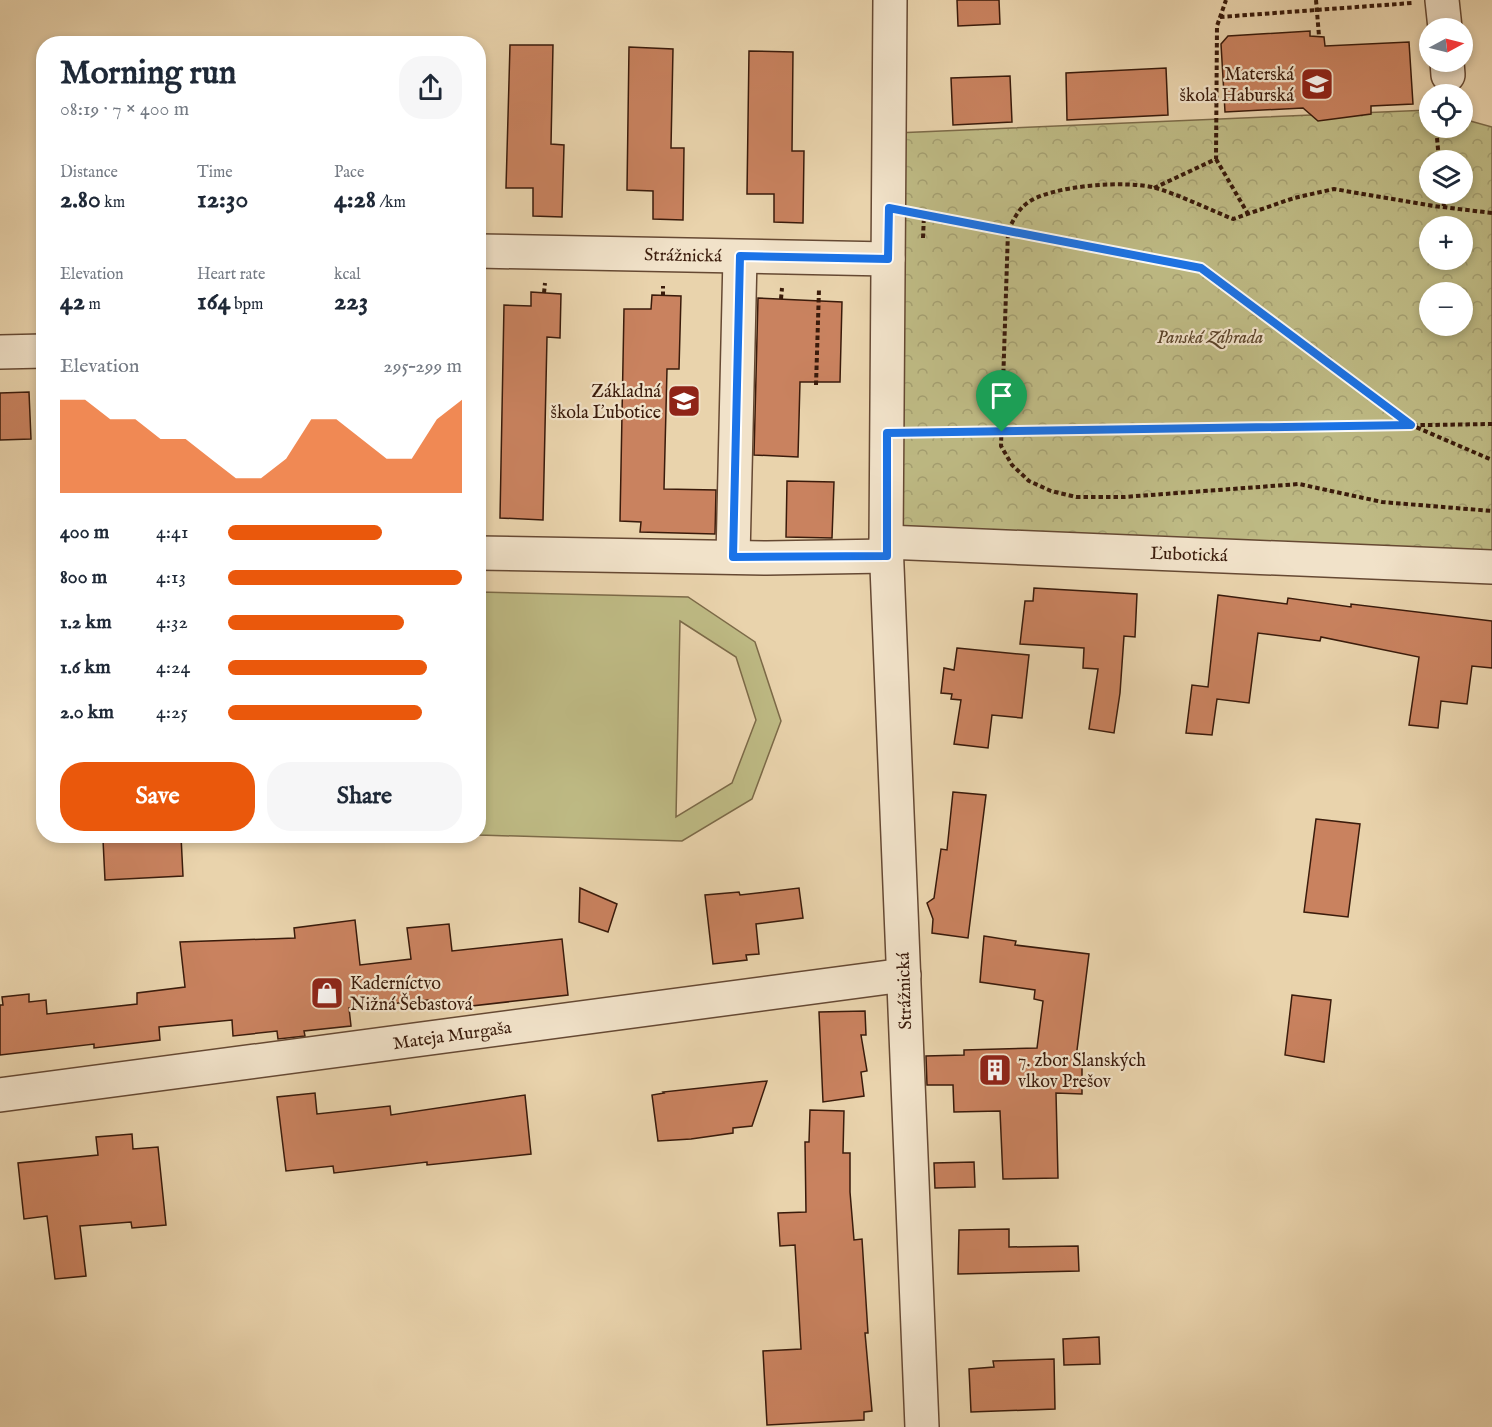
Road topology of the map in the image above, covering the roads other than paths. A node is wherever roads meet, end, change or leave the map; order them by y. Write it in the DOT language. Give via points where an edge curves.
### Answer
graph roads {
  1 [pos="890,0"];
  2 [pos="486,251"];
  3 [pos="740,256"];
  4 [pos="888,259"];
  5 [pos="36,351"];
  6 [pos="0,352"];
  7 [pos="886,549"];
  8 [pos="486,553"];
  9 [pos="733,557"];
  10 [pos="1492,567"];
  11 [pos="904,975"];
  12 [pos="0,1095"];
  13 [pos="922,1427"];
  1 -- 4 [label="street, Strážnická"];
  2 -- 3 [label="street, Strážnická"];
  3 -- 4 [label="street, Strážnická"];
  3 -- 9 [label="street"];
  4 -- 7 [label="street, Strážnická"];
  5 -- 6 [label="street"];
  7 -- 9 [label="street"];
  7 -- 10 [label="street, Ľubotická"];
  7 -- 11 [label="street, Strážnická"];
  8 -- 9 [label="street"];
  11 -- 12 [label="street, Mateja Murgaša"];
  11 -- 13 [label="street, Strážnická"];
}
